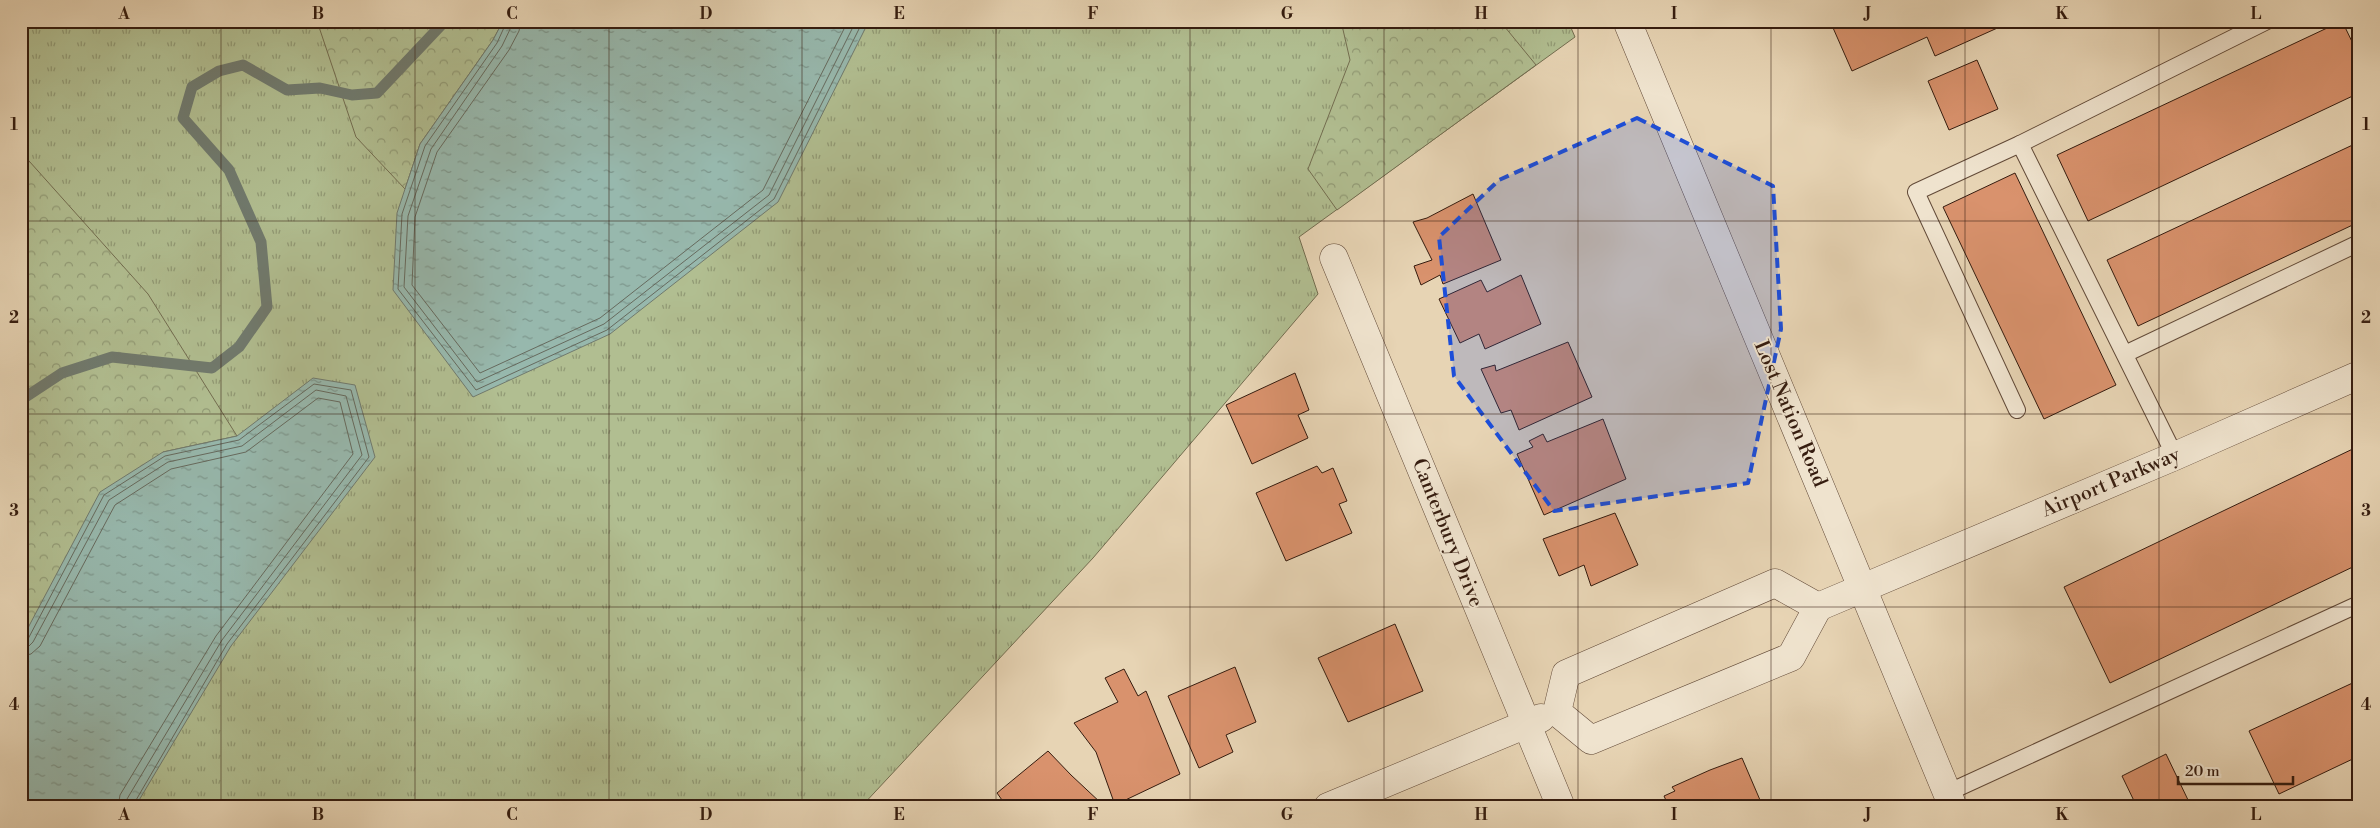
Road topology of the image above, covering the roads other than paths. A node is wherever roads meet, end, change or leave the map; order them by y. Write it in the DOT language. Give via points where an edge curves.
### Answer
graph roads {
  1 [pos="1627,21"];
  2 [pos="2268,21"];
  3 [pos="2020,144"];
  4 [pos="2359,243"];
  5 [pos="1334,258"];
  6 [pos="2125,354"];
  7 [pos="2359,374"];
  8 [pos="2017,410"];
  9 [pos="2175,456"];
  10 [pos="1862,588"];
  11 [pos="2359,604"];
  12 [pos="1818,607"];
  13 [pos="1557,712"];
  14 [pos="1526,724"];
  15 [pos="1950,800"];
  16 [pos="1328,807"];
  17 [pos="1561,807"];
  1 -- 10 [label="street, Lost Nation Road"];
  2 -- 3 [label="lane"];
  3 -- 6 [label="lane"];
  3 -- 8 [label="lane" via="1916,192"];
  4 -- 6 [label="lane"];
  5 -- 14 [label="street, Canterbury Drive"];
  6 -- 9 [label="lane"];
  7 -- 9 [label="street, Airport Parkway"];
  9 -- 10 [label="street, Airport Parkway"];
  10 -- 12 [label="street, Airport Parkway"];
  10 -- 15 [label="street, Lost Nation Road"];
  11 -- 15 [label="lane"];
  12 -- 13 [label="street" via="1775,583 1566,674"];
  12 -- 13 [label="street" via="1791,657 1592,740"];
  13 -- 14 [label="street"];
  14 -- 16 [label="street"];
  14 -- 17 [label="street, Canterbury Drive"];
}
